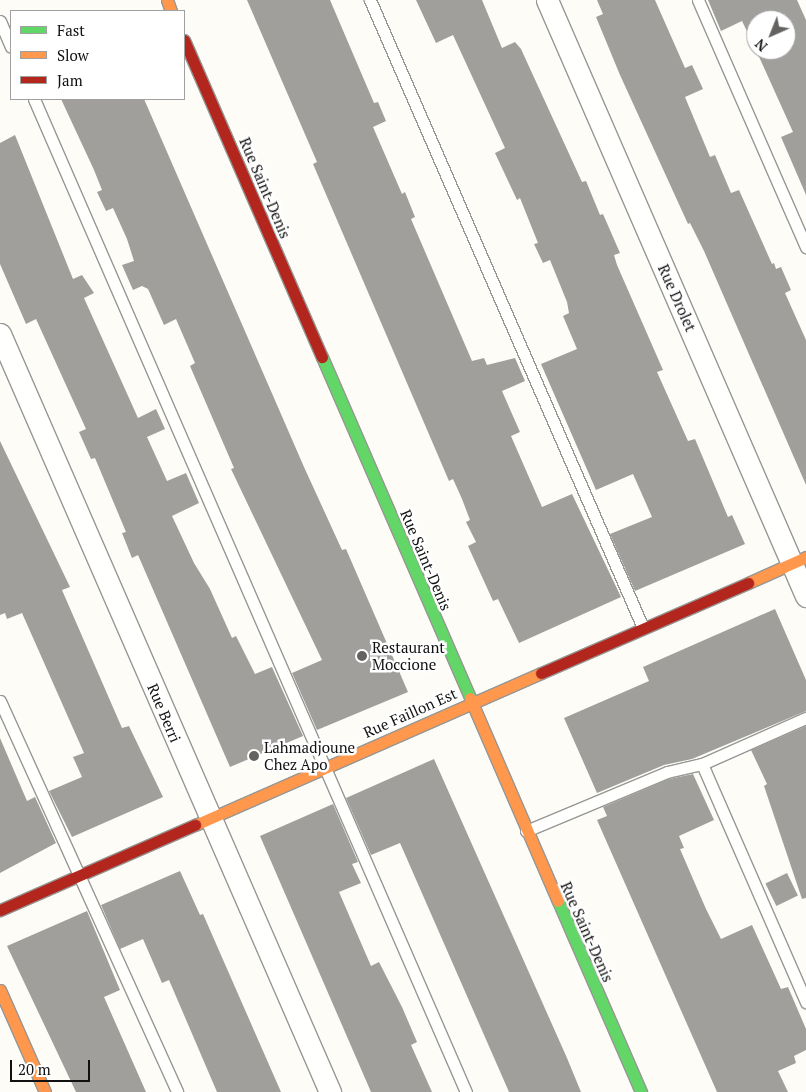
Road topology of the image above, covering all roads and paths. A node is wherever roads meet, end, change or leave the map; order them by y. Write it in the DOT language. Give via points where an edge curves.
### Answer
graph roads {
  1 [pos="370,0"];
  2 [pos="547,0"];
  3 [pos="698,0"];
  4 [pos="0,21"];
  5 [pos="185,42"];
  6 [pos="10,45"];
  7 [pos="34,100"];
  8 [pos="806,248"];
  9 [pos="0,334"];
  10 [pos="799,560"];
  11 [pos="806,596"];
  12 [pos="643,628"];
  13 [pos="0,701"];
  14 [pos="470,703"];
  15 [pos="806,718"];
  16 [pos="702,764"];
  17 [pos="324,768"];
  18 [pos="210,818"];
  19 [pos="526,831"];
  20 [pos="78,875"];
  21 [pos="0,910"];
  22 [pos="0,990"];
  23 [pos="806,1002"];
  24 [pos="45,1092"];
  25 [pos="177,1092"];
  26 [pos="330,1092"];
  27 [pos="466,1092"];
  28 [pos="641,1092"];
  1 -- 12 [label="lane"];
  2 -- 10 [label="street, Rue Drolet"];
  3 -- 8 [label="lane"];
  4 -- 6 [label="lane"];
  5 -- 14 [label="main road, Rue Saint-Denis"];
  7 -- 17 [label="lane"];
  9 -- 18 [label="street, Rue Berri"];
  10 -- 11 [label="street, Rue Drolet"];
  10 -- 12 [label="main road, Rue Faillon Est"];
  12 -- 14 [label="main road, Rue Faillon Est"];
  13 -- 20 [label="lane"];
  14 -- 17 [label="main road, Rue Faillon Est"];
  14 -- 19 [label="main road, Rue Saint-Denis"];
  15 -- 16 [label="lane"];
  16 -- 19 [label="lane" via="666,772"];
  16 -- 23 [label="lane"];
  17 -- 18 [label="main road, Rue Faillon Est"];
  17 -- 27 [label="lane"];
  18 -- 20 [label="main road, Rue Faillon Est"];
  18 -- 26 [label="street, Rue Berri"];
  19 -- 28 [label="main road, Rue Saint-Denis"];
  20 -- 21 [label="main road, Rue Faillon Est"];
  20 -- 25 [label="lane"];
  22 -- 24 [label="main road"];
}
